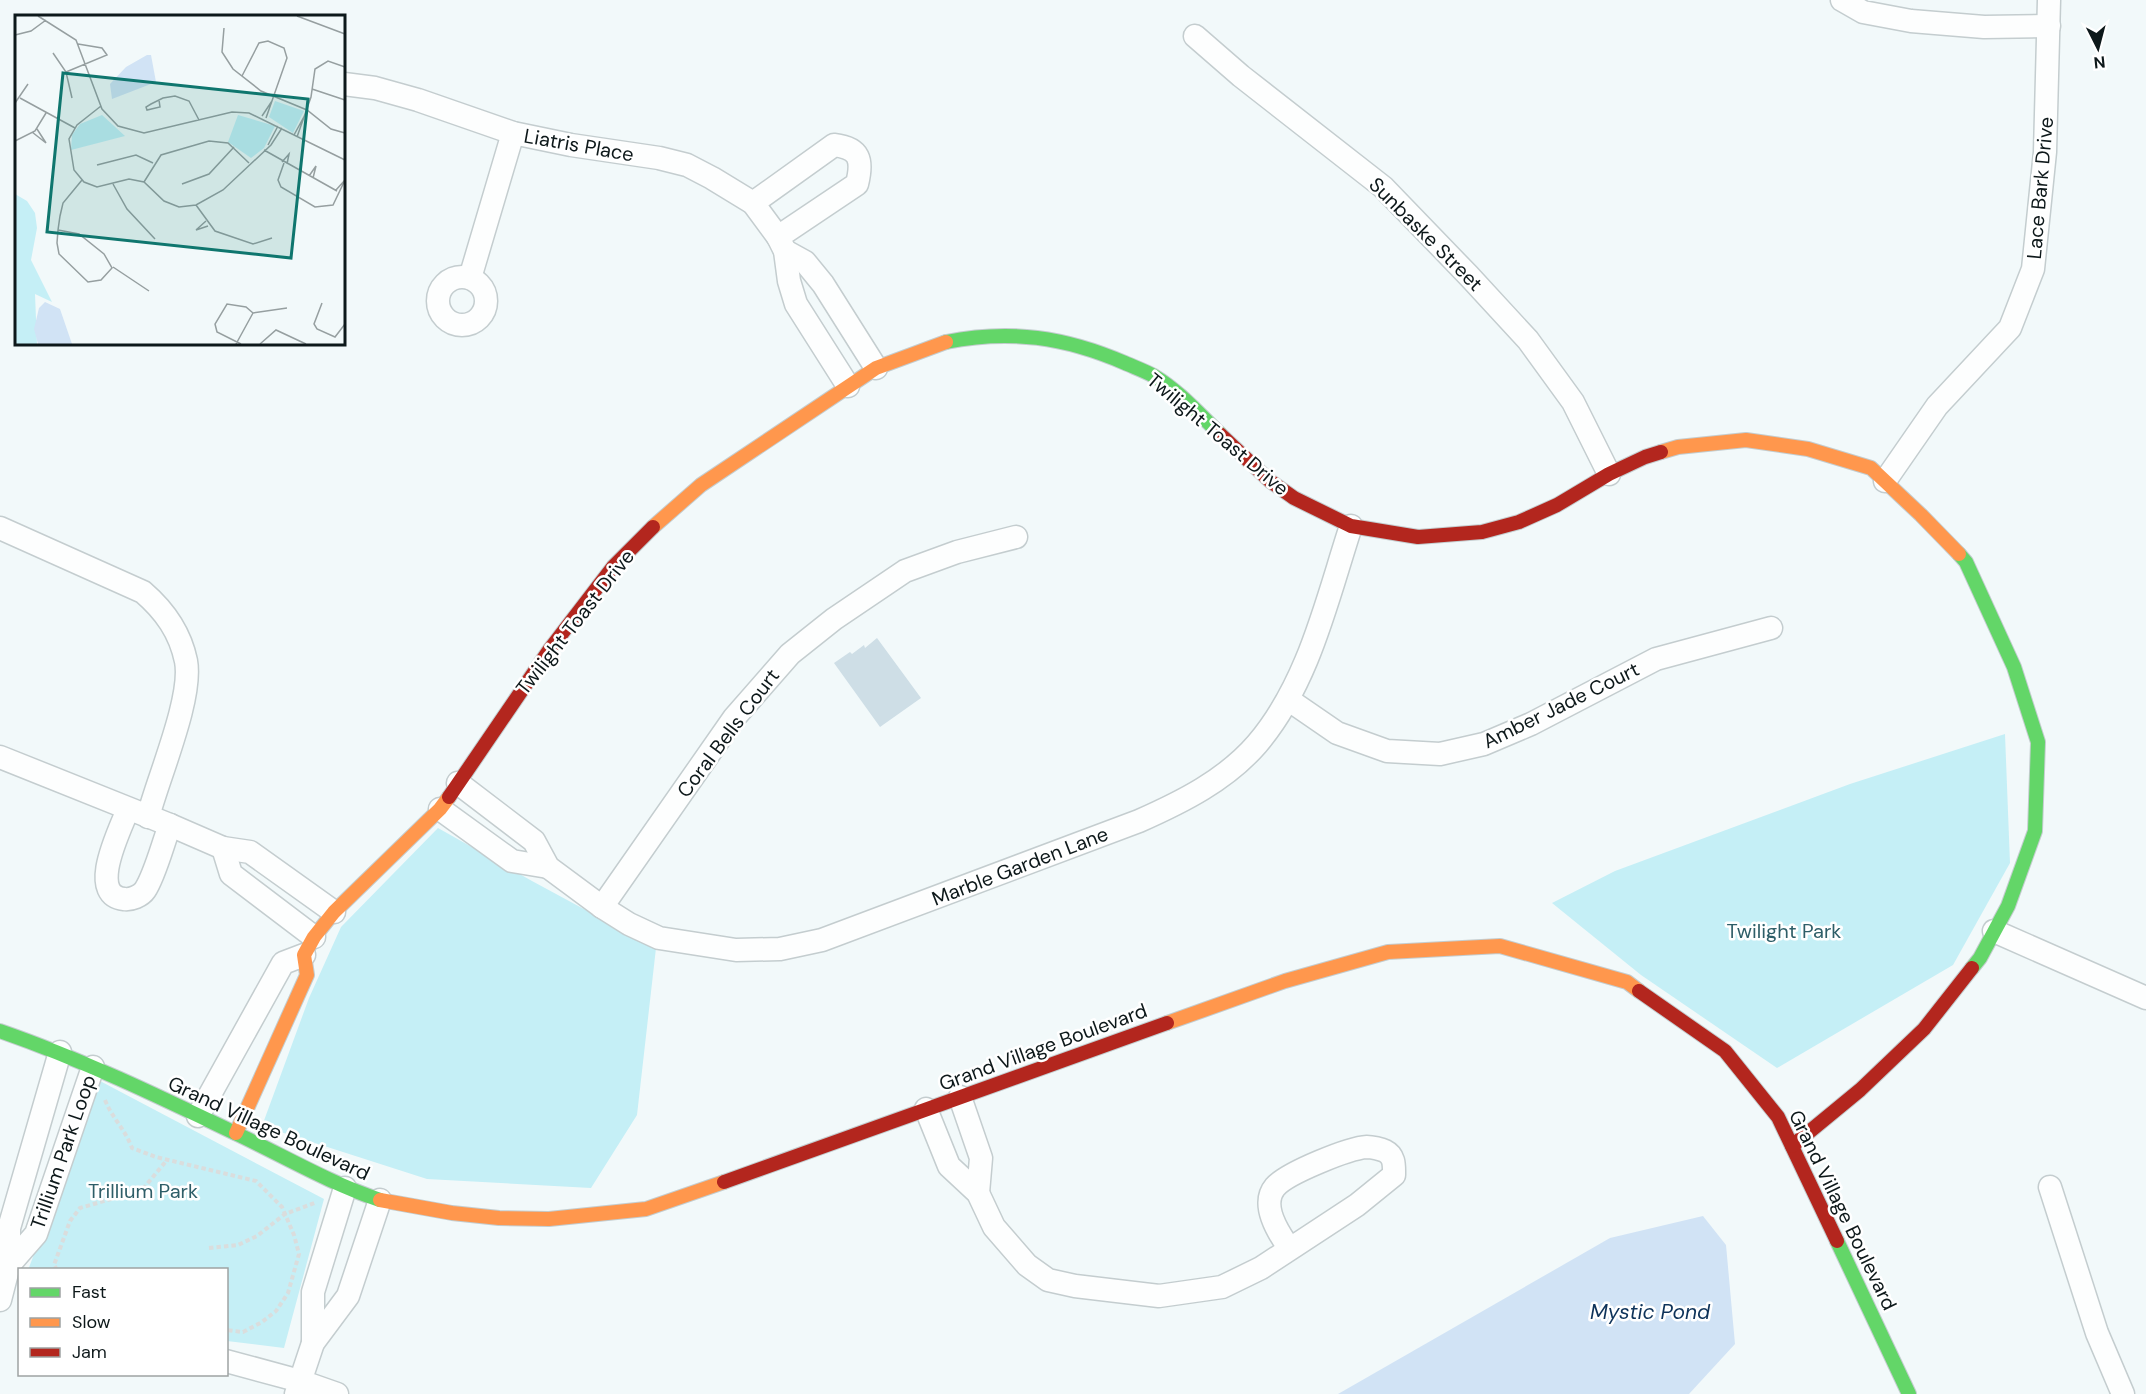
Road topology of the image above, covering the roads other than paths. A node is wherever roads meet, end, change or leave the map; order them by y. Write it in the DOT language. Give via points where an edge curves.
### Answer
graph roads {
  1 [pos="1842,0"];
  2 [pos="2049,0"];
  3 [pos="2049,26"];
  4 [pos="1195,36"];
  5 [pos="345,84"];
  6 [pos="513,133"];
  7 [pos="753,203"];
  8 [pos="781,244"];
  9 [pos="470,278"];
  10 [pos="876,368"];
  11 [pos="849,386"];
  12 [pos="1609,474"];
  13 [pos="1885,481"];
  14 [pos="1351,526"];
  15 [pos="0,528"];
  16 [pos="1016,537"];
  17 [pos="1771,628"];
  18 [pos="1289,700"];
  19 [pos="0,758"];
  20 [pos="458,783"];
  21 [pos="440,809"];
  22 [pos="138,813"];
  23 [pos="170,825"];
  24 [pos="223,848"];
  25 [pos="548,867"];
  26 [pos="602,907"];
  27 [pos="334,912"];
  28 [pos="1994,931"];
  29 [pos="309,946"];
  30 [pos="2146,999"];
  31 [pos="0,1031"];
  32 [pos="60,1052"];
  33 [pos="93,1066"];
  34 [pos="960,1096"];
  35 [pos="926,1109"];
  36 [pos="198,1116"];
  37 [pos="237,1133"];
  38 [pos="1792,1146"];
  39 [pos="2050,1186"];
  40 [pos="345,1188"];
  41 [pos="978,1193"];
  42 [pos="380,1200"];
  43 [pos="1290,1249"];
  44 [pos="9,1265"];
  45 [pos="5,1296"];
  46 [pos="313,1344"];
  47 [pos="228,1362"];
  48 [pos="298,1387"];
  49 [pos="338,1394"];
  50 [pos="1909,1394"];
  51 [pos="2123,1394"];
  1 -- 3 [label="street" via="1863,12 1911,21 1984,27"];
  2 -- 3 [label="street, Lace Bark Drive"];
  3 -- 13 [label="street, Lace Bark Drive" via="2045,152 2033,269 2010,328 1937,406"];
  4 -- 12 [label="street, Sunbaske Street" via="1383,187 1469,276 1528,340 1573,402"];
  5 -- 6 [label="street, Liatris Place" via="418,100"];
  6 -- 7 [label="street, Liatris Place" via="687,165"];
  6 -- 9 [label="street"];
  7 -- 8 [label="street, Liatris Place"];
  7 -- 8 [label="street" via="834,145 847,147 858,158 861,169 857,184"];
  8 -- 10 [label="street, Liatris Place" via="805,262 823,284"];
  8 -- 11 [label="street, Liatris Place" via="796,304"];
  10 -- 11 [label="street, Twilight Toast Drive"];
  10 -- 14 [label="street, Twilight Toast Drive" via="947,342 981,337 1019,334 1093,349 1154,376 1270,481 1294,498"];
  11 -- 20 [label="street, Twilight Toast Drive" via="701,485 656,523 613,567 550,649"];
  12 -- 13 [label="street, Twilight Toast Drive" via="1678,447 1746,440 1808,449 1871,468"];
  12 -- 14 [label="street, Twilight Toast Drive" via="1557,505 1519,522 1482,532 1418,537"];
  13 -- 28 [label="street, Twilight Toast Drive" via="1966,562 2014,666 2038,742 2035,831 2008,906"];
  14 -- 18 [label="street, Marble Garden Lane" via="1311,648"];
  15 -- 22 [label="street" via="143,592 172,623 186,663 179,716"];
  16 -- 26 [label="street, Coral Bells Court" via="905,571 790,654 734,718"];
  17 -- 18 [label="street, Amber Jade Court" via="1656,659 1512,732 1484,744 1440,754 1387,751 1337,733"];
  18 -- 26 [label="street, Marble Garden Lane" via="1257,744 1224,774 1187,799 1139,821 822,940 780,950 736,951 693,945 659,938"];
  19 -- 22 [label="street"];
  20 -- 21 [label="street, Twilight Toast Drive"];
  20 -- 25 [label="street, Marble Garden Lane" via="534,841"];
  21 -- 25 [label="street, Marble Garden Lane" via="512,861"];
  21 -- 27 [label="street, Twilight Toast Drive"];
  22 -- 23 [label="street"];
  22 -- 23 [label="street" via="109,857 106,874 114,896 133,898 144,892"];
  23 -- 24 [label="street"];
  24 -- 27 [label="street" via="250,852"];
  24 -- 29 [label="street" via="231,874"];
  25 -- 26 [label="street, Marble Garden Lane"];
  27 -- 29 [label="street, Twilight Toast Drive"];
  28 -- 30 [label="street"];
  28 -- 38 [label="street, Twilight Toast Drive" via="1980,958 1924,1029 1860,1090"];
  29 -- 36 [label="street, Twilight Toast Drive" via="283,963"];
  29 -- 37 [label="street" via="307,975"];
  31 -- 32 [label="street, Grand Village Boulevard"];
  32 -- 33 [label="street, Grand Village Boulevard"];
  32 -- 44 [label="street, Trillium Park Loop" via="9,1228"];
  33 -- 36 [label="street, Grand Village Boulevard"];
  33 -- 44 [label="street, Trillium Park Loop" via="36,1234"];
  34 -- 35 [label="street, Grand Village Boulevard"];
  34 -- 38 [label="street, Grand Village Boulevard" via="1285,981 1377,955 1500,946 1627,982 1725,1051 1778,1117"];
  34 -- 41 [label="street" via="981,1158"];
  35 -- 41 [label="street" via="949,1166"];
  35 -- 42 [label="street, Grand Village Boulevard" via="646,1209 549,1219 499,1218"];
  36 -- 37 [label="street, Grand Village Boulevard"];
  37 -- 40 [label="street, Grand Village Boulevard"];
  38 -- 50 [label="street, Grand Village Boulevard"];
  39 -- 51 [label="street" via="2097,1333"];
  40 -- 42 [label="street, Grand Village Boulevard"];
  40 -- 46 [label="street" via="313,1292"];
  41 -- 43 [label="street" via="994,1227 1027,1266 1048,1280 1075,1286 1159,1296 1222,1287"];
  42 -- 46 [label="street" via="348,1296"];
  43 -- 43 [label="street" via="1394,1175 1393,1159 1386,1151 1370,1147 1348,1151 1291,1176 1274,1188 1270,1205 1274,1228"];
  44 -- 45 [label="street, Trillium Park Loop"];
  46 -- 48 [label="street"];
  47 -- 48 [label="street"];
  48 -- 49 [label="street"];
}
